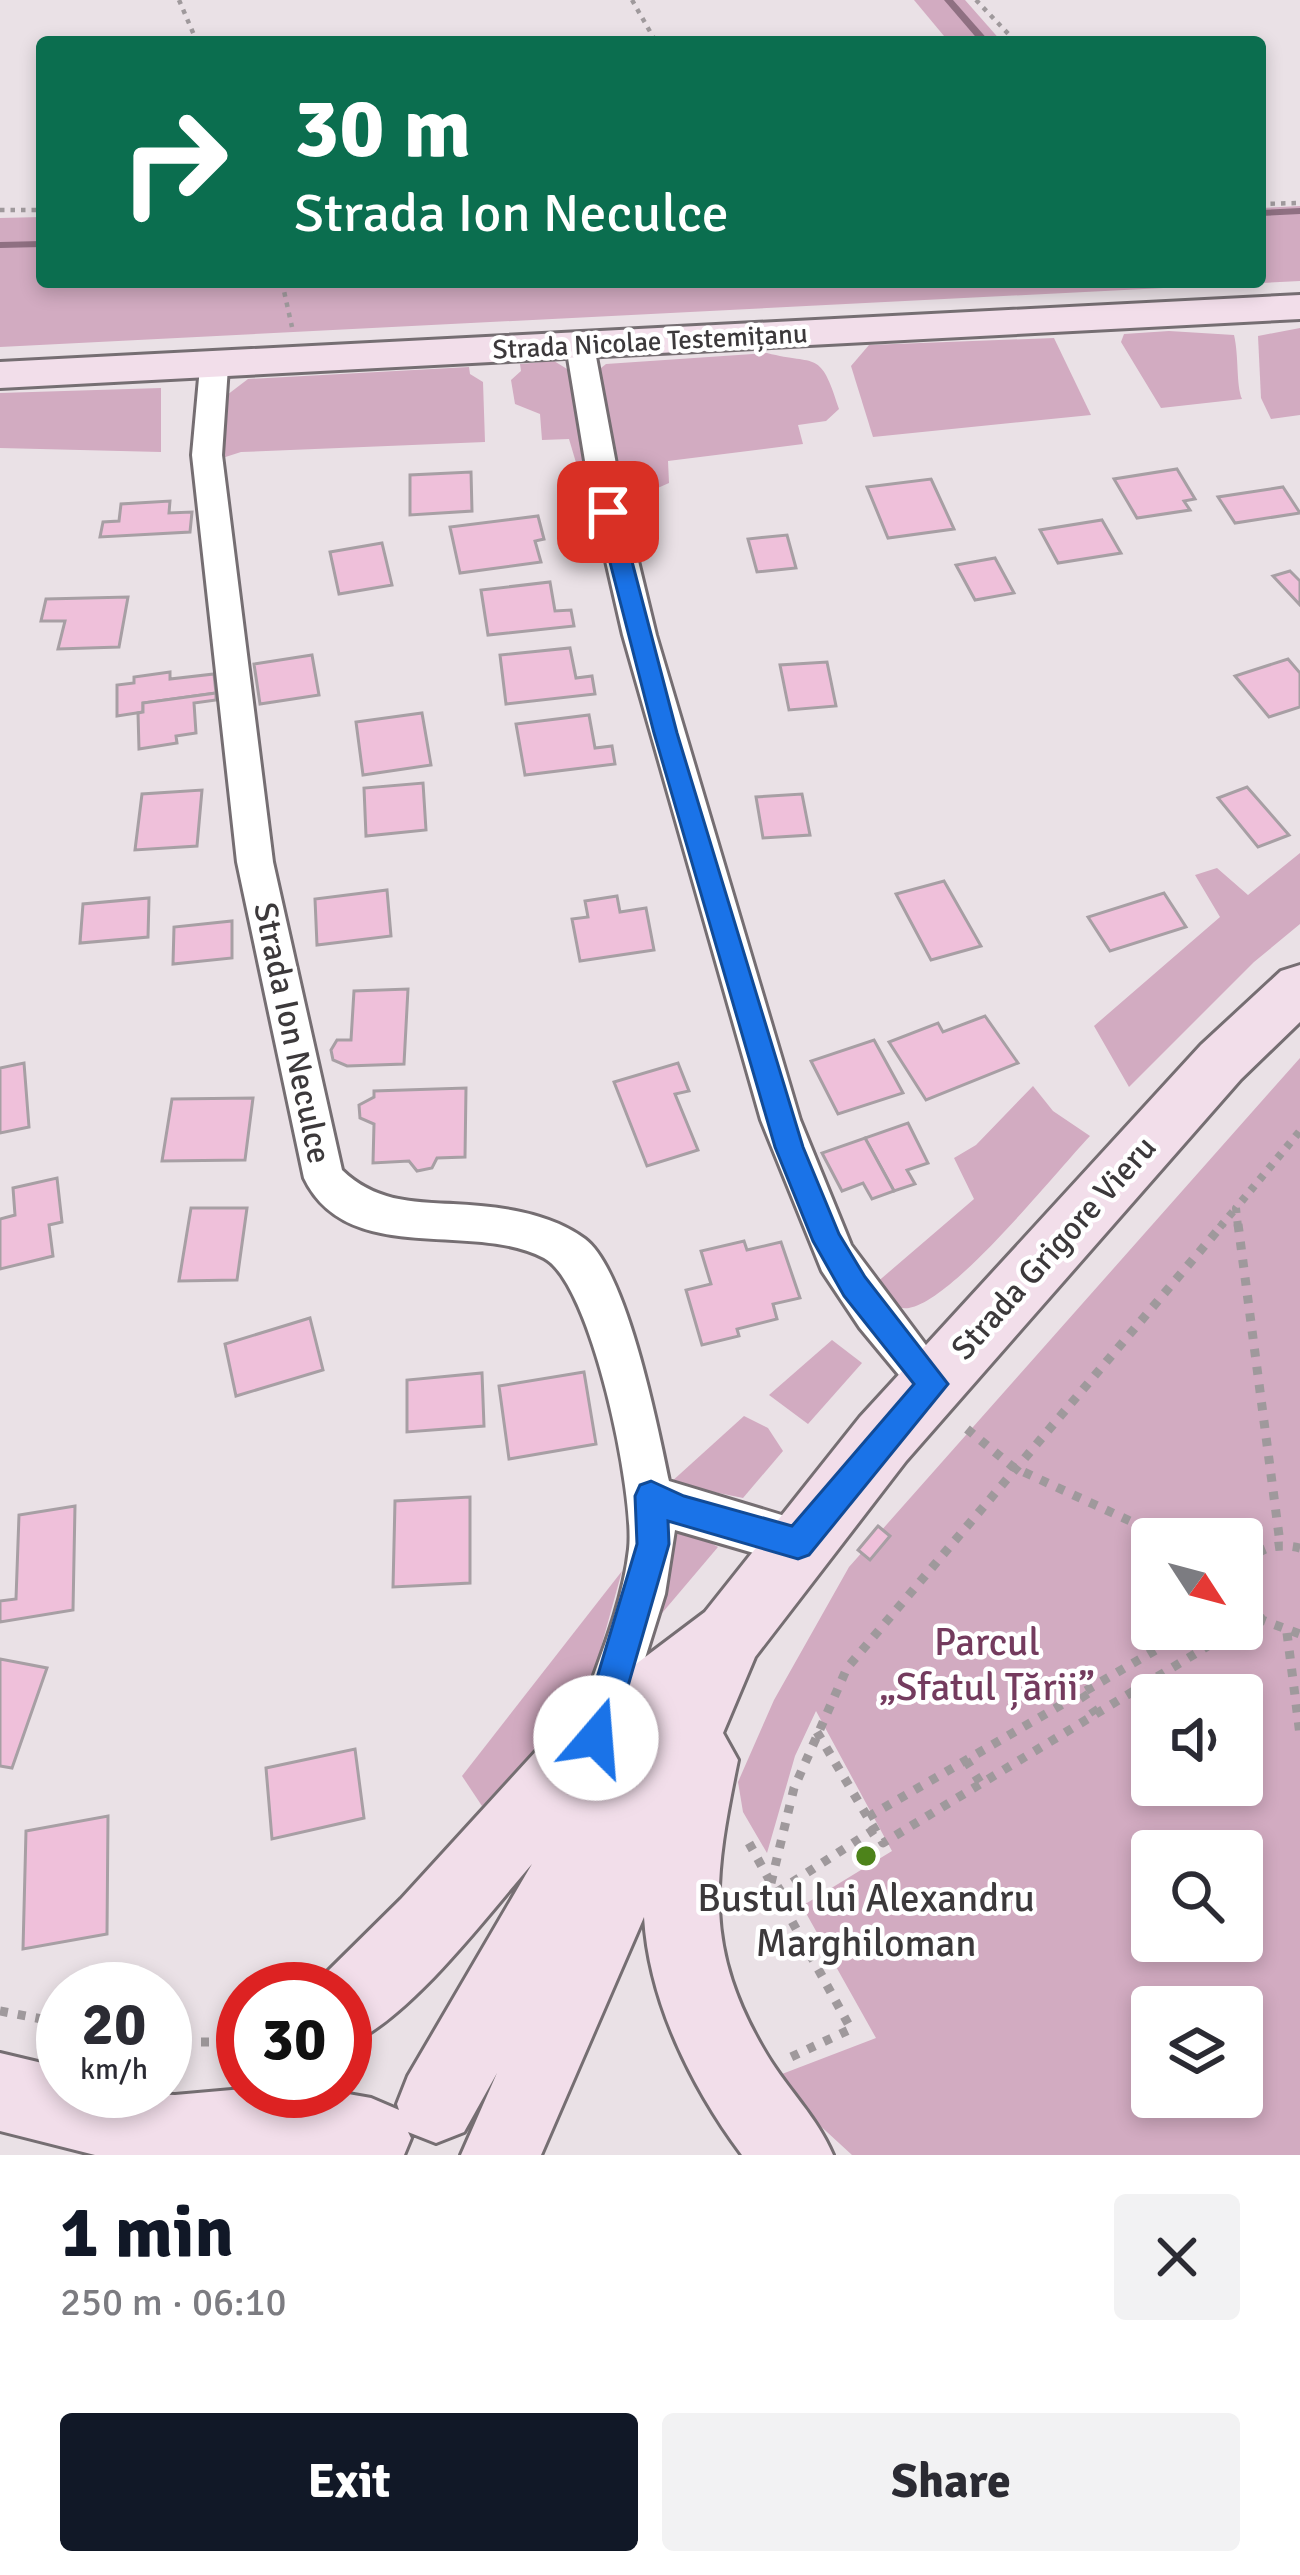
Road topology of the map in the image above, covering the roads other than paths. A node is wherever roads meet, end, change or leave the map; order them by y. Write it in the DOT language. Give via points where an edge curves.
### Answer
graph roads {
  1 [pos="1300,307"];
  2 [pos="580,346"];
  3 [pos="214,367"];
  4 [pos="0,375"];
  5 [pos="1300,987"];
  6 [pos="954,1396"];
  7 [pos="651,1496"];
  8 [pos="798,1544"];
  9 [pos="708,1652"];
  10 [pos="596,1738"];
  11 [pos="372,1981"];
  12 [pos="0,2092"];
  13 [pos="216,2115"];
  14 [pos="389,2132"];
  15 [pos="188,2145"];
  16 [pos="498,2155"];
  17 [pos="793,2155"];
  1 -- 2 [label="street, Strada Nicolae Testemițanu"];
  2 -- 3 [label="street, Strada Nicolae Testemițanu"];
  2 -- 6 [label="street" via="608,512 665,733 789,1147 854,1287"];
  3 -- 4 [label="street, Strada Nicolae Testemițanu"];
  3 -- 7 [label="street, Strada Ion Neculce" via="207,455 249,820 323,1178 353,1207 513,1229 578,1259 596,1291"];
  5 -- 6 [label="street, Strada Grigore Vieru" via="1221,1062"];
  6 -- 8 [label="street, Strada Grigore Vieru"];
  7 -- 8 [label="street"];
  7 -- 10 [label="street, Strada Ion Neculce" via="653,1544"];
  8 -- 9 [label="street, Strada Grigore Vieru"];
  9 -- 10 [label="street"];
  9 -- 14 [label="street"];
  9 -- 16 [label="street"];
  9 -- 17 [label="street" via="681,1918 694,1992 721,2053"];
  10 -- 11 [label="street"];
  12 -- 15 [label="street"];
  13 -- 15 [label="street"];
  14 -- 15 [label="street" via="294,2124"];
  14 -- 16 [label="street" via="452,2105"];
}
